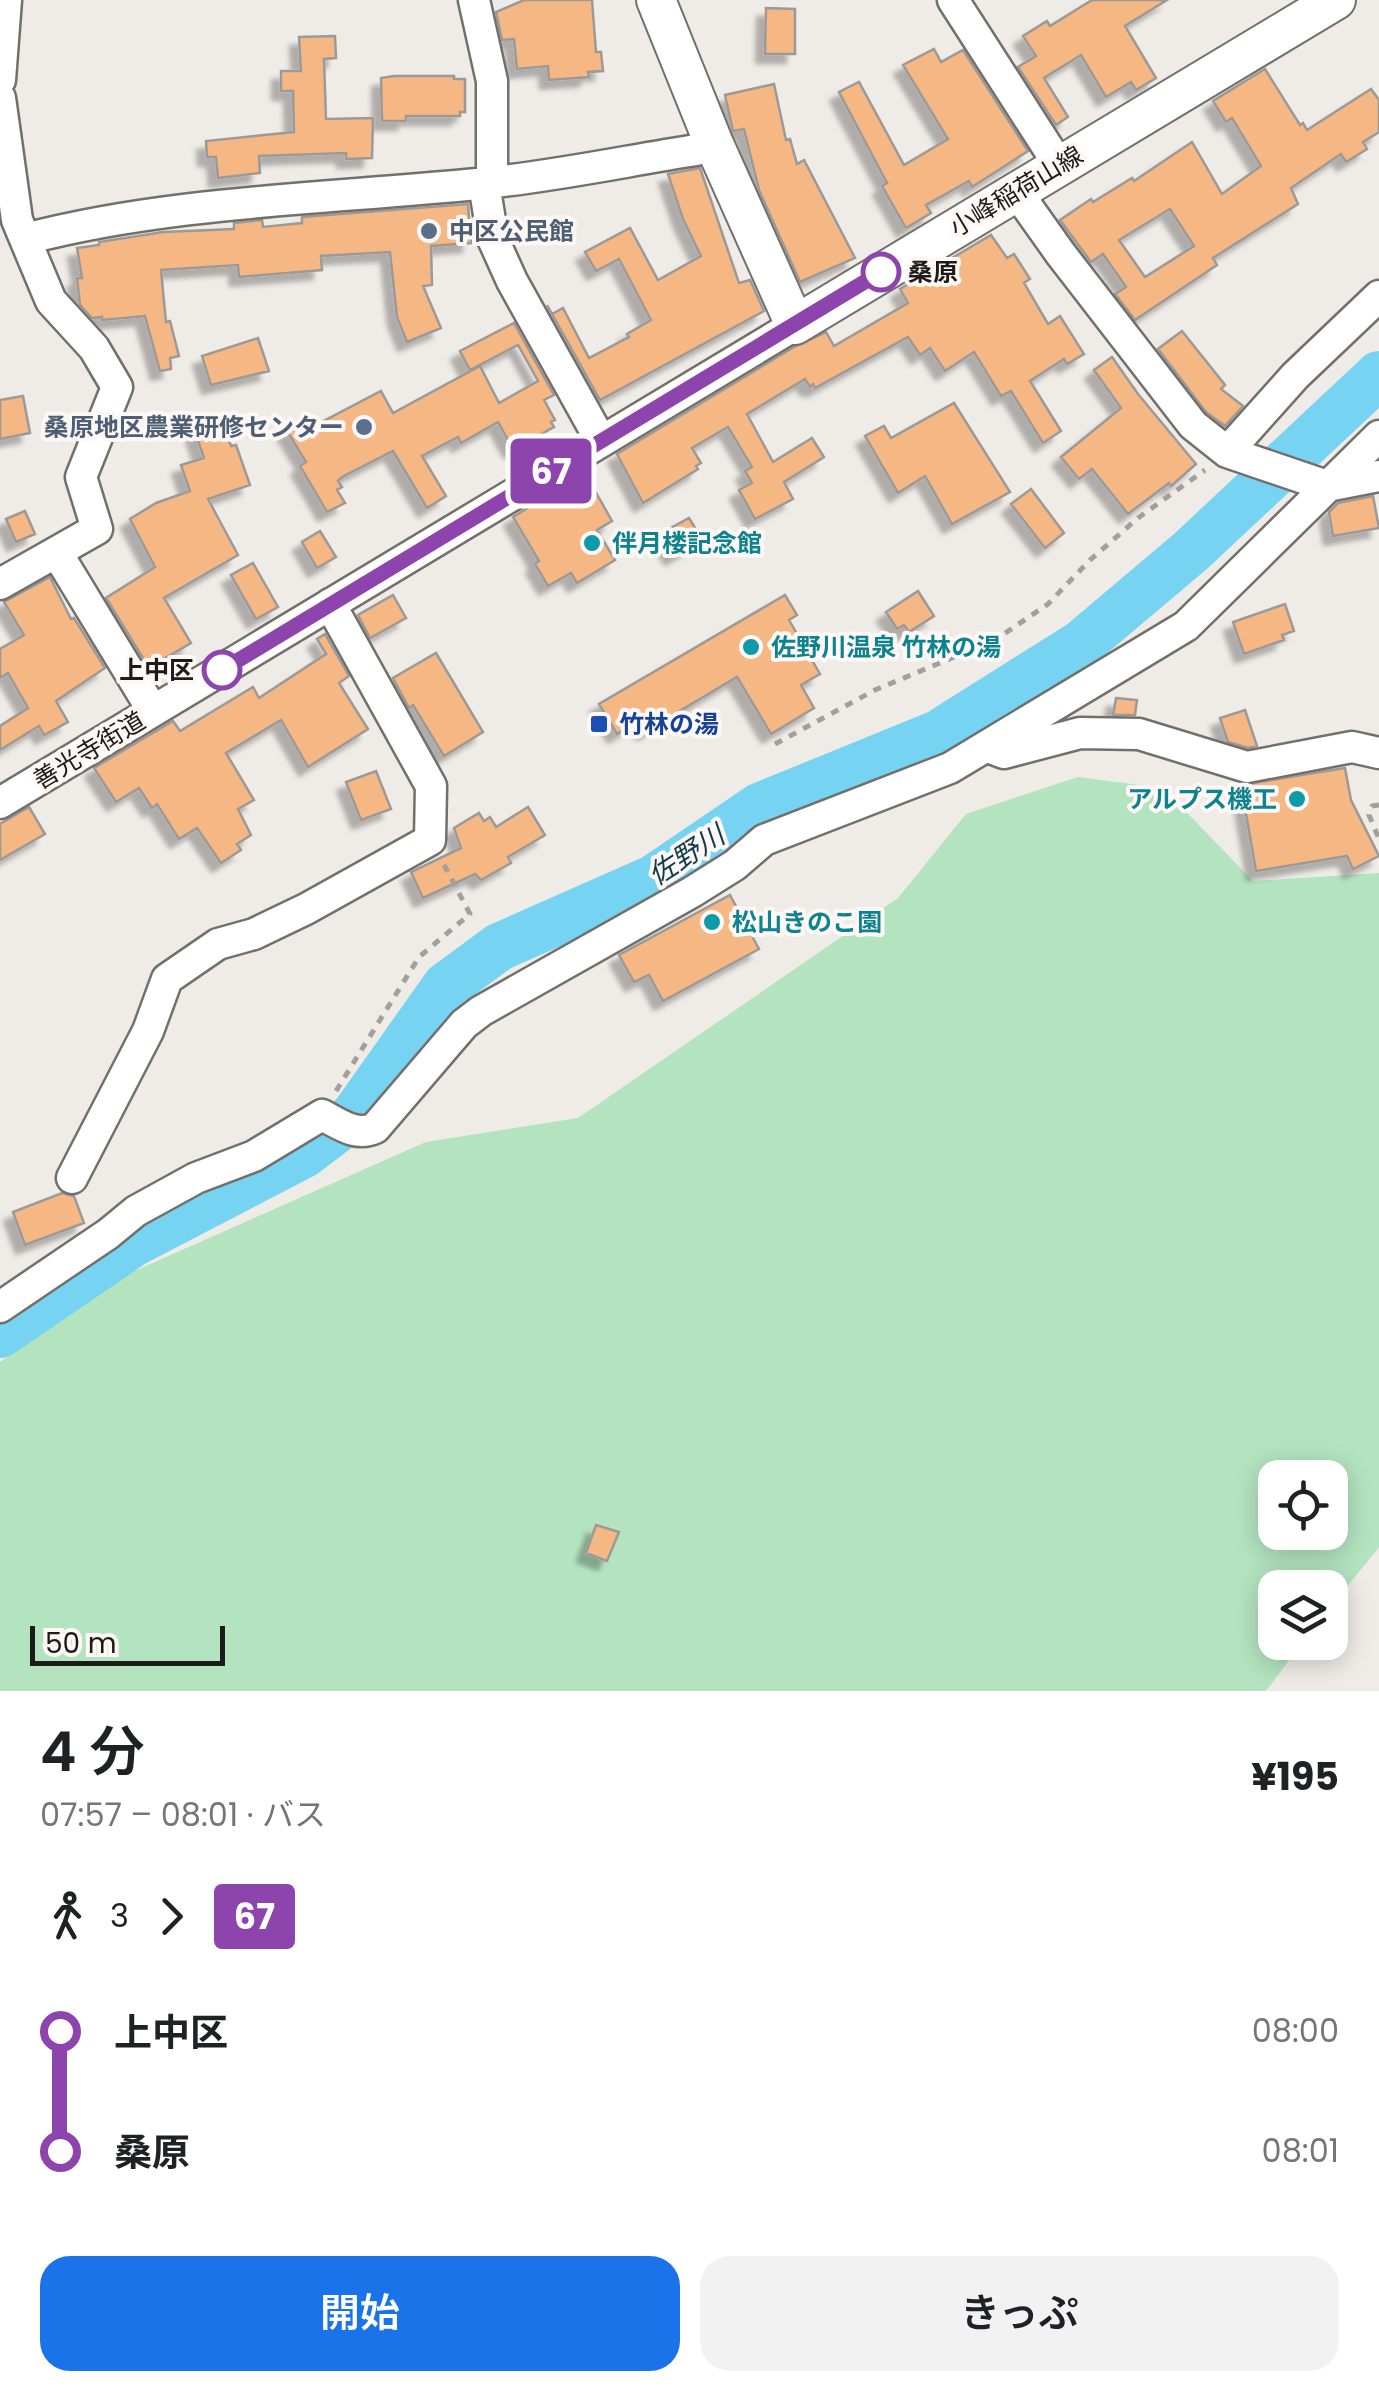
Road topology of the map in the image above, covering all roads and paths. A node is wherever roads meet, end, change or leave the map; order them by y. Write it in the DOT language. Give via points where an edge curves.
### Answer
graph roads {
  1 [pos="6,0"];
  2 [pos="474,0"];
  3 [pos="656,0"];
  4 [pos="953,0"];
  5 [pos="1336,0"];
  6 [pos="0,80"];
  7 [pos="0,98"];
  8 [pos="714,144"];
  9 [pos="1059,166"];
  10 [pos="489,183"];
  11 [pos="1016,191"];
  12 [pos="25,240"];
  13 [pos="1379,296"];
  14 [pos="795,325"];
  15 [pos="1379,436"];
  16 [pos="601,441"];
  17 [pos="1231,454"];
  18 [pos="1379,476"];
  19 [pos="1322,485"];
  20 [pos="57,553"];
  21 [pos="0,584"];
  22 [pos="330,604"];
  23 [pos="153,711"];
  24 [pos="775,744"];
  25 [pos="987,746"];
  26 [pos="1379,753"];
  27 [pos="0,804"];
  28 [pos="1379,805"];
  29 [pos="1379,838"];
  30 [pos="430,840"];
  31 [pos="322,1115"];
  32 [pos="72,1178"];
  33 [pos="0,1307"];
  1 -- 6 [label="street"];
  2 -- 10 [label="street" via="492,82"];
  3 -- 8 [label="main road"];
  4 -- 9 [label="street"];
  5 -- 9 [label="main road, 小峰稲荷山線"];
  7 -- 12 [label="street"];
  8 -- 10 [label="street"];
  8 -- 14 [label="main road"];
  9 -- 11 [label="main road, 小峰稲荷山線"];
  10 -- 12 [label="street" via="280,200 79,225"];
  10 -- 16 [label="street" via="493,239"];
  11 -- 14 [label="main road, 小峰稲荷山線"];
  11 -- 17 [label="street" via="1194,425"];
  12 -- 20 [label="street" via="51,301 94,348 117,388 81,477 97,529"];
  13 -- 17 [label="street" via="1296,376"];
  14 -- 16 [label="street, 善光寺街道"];
  15 -- 19 [label="street"];
  16 -- 22 [label="street, 善光寺街道"];
  17 -- 19 [label="street"];
  17 -- 24 [label="path" via="1138,518 1048,604 995,640 874,690"];
  18 -- 19 [label="street"];
  19 -- 25 [label="street" via="1186,626"];
  20 -- 21 [label="street"];
  20 -- 23 [label="street"];
  22 -- 23 [label="street, 善光寺街道"];
  22 -- 30 [label="street" via="431,786"];
  23 -- 27 [label="street, 善光寺街道"];
  25 -- 26 [label="street" via="1004,753 1080,733 1139,734 1247,767 1352,748"];
  25 -- 31 [label="street" via="950,768 764,840 692,892 481,1010 375,1128 354,1131"];
  28 -- 29 [label="path" via="1369,814"];
  30 -- 31 [label="path" via="470,914 419,957"];
  30 -- 32 [label="street" via="254,934 218,944 167,979 148,1031"];
  31 -- 33 [label="street" via="254,1156 136,1211"];
}
